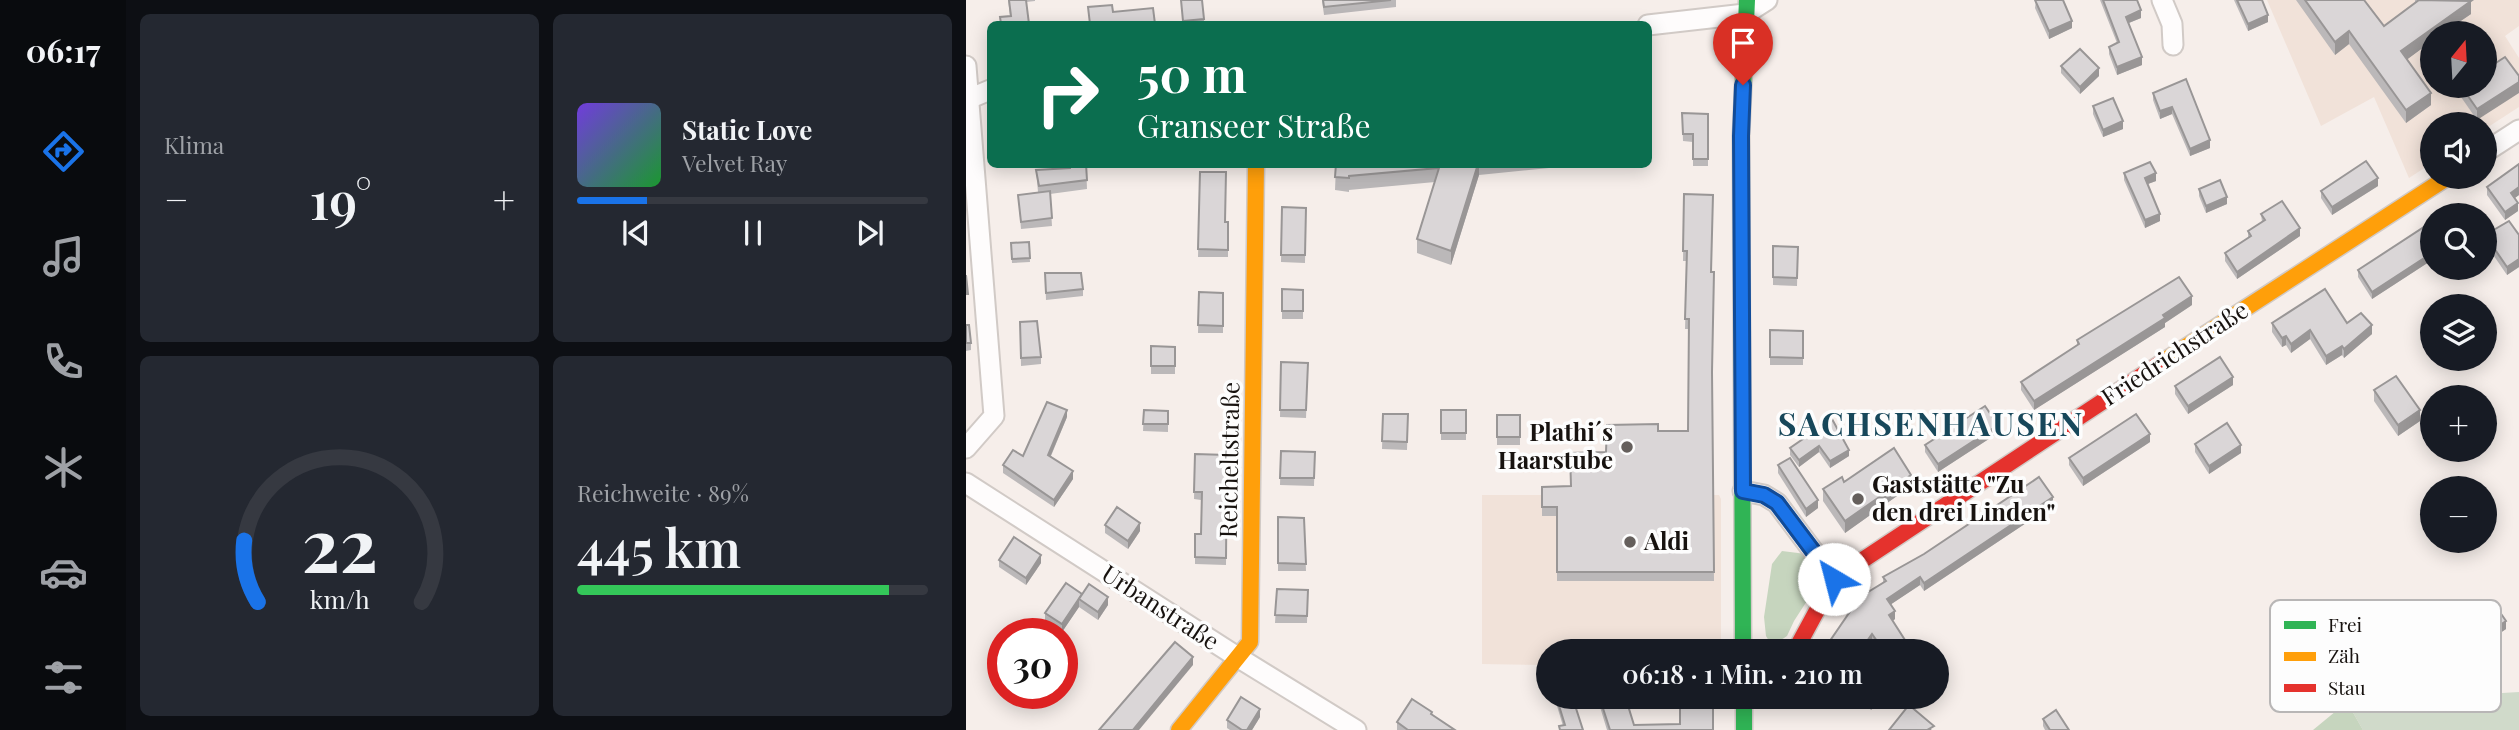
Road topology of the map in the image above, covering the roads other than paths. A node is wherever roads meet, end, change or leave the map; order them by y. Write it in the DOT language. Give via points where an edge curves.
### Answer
graph roads {
  1 [pos="1767,0"];
  2 [pos="2162,0"];
  3 [pos="1746,7"];
  4 [pos="1652,24"];
  5 [pos="2173,45"];
  6 [pos="966,66"];
  7 [pos="987,91"];
  8 [pos="967,99"];
  9 [pos="2519,130"];
  10 [pos="2497,144"];
  11 [pos="1255,168"];
  12 [pos="2429,189"];
  13 [pos="966,448"];
  14 [pos="966,483"];
  15 [pos="1743,491"];
  16 [pos="1834,579"];
  17 [pos="1743,639"];
  18 [pos="1802,639"];
  19 [pos="1239,658"];
  20 [pos="1745,709"];
  21 [pos="1179,730"];
  22 [pos="1356,730"];
  23 [pos="1744,730"];
  1 -- 3 [label="street"];
  2 -- 5 [label="street" via="2172,24"];
  3 -- 4 [label="street"];
  3 -- 15 [label="street" via="1741,136"];
  6 -- 8 [label="street"];
  7 -- 8 [label="street"];
  8 -- 13 [label="street" via="993,416"];
  9 -- 10 [label="street"];
  11 -- 19 [label="street, Reicheltstraße" via="1250,642"];
  12 -- 16 [label="street, Friedrichstraße"];
  14 -- 19 [label="street, Urbanstraße"];
  15 -- 16 [label="street" via="1777,503"];
  15 -- 17 [label="street"];
  16 -- 18 [label="street, Friedrichstraße"];
  19 -- 21 [label="street, Reicheltstraße"];
  19 -- 22 [label="street, Urbanstraße"];
  20 -- 23 [label="street"];
}
